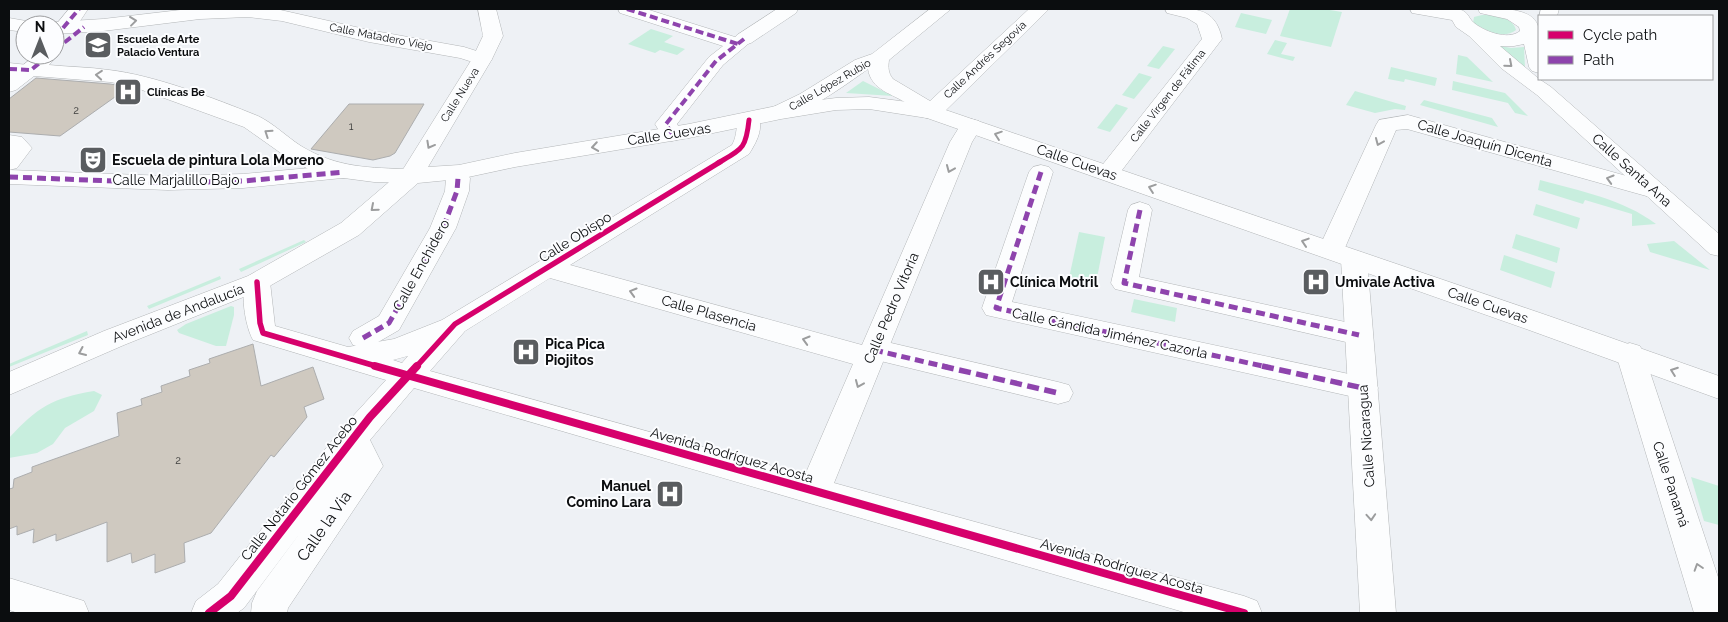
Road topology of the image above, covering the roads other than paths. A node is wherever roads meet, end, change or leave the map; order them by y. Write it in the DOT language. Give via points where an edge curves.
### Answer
graph roads {
  1 [pos="487,9"];
  2 [pos="628,9"];
  3 [pos="789,9"];
  4 [pos="942,9"];
  5 [pos="1040,9"];
  6 [pos="1174,9"];
  7 [pos="1419,9"];
  8 [pos="1487,9"];
  9 [pos="282,11"];
  10 [pos="1465,12"];
  11 [pos="82,18"];
  12 [pos="65,25"];
  13 [pos="1532,30"];
  14 [pos="1476,33"];
  15 [pos="65,38"];
  16 [pos="741,42"];
  17 [pos="879,58"];
  18 [pos="482,59"];
  19 [pos="1538,62"];
  20 [pos="37,65"];
  21 [pos="9,69"];
  22 [pos="31,70"];
  23 [pos="1543,85"];
  24 [pos="9,86"];
  25 [pos="781,112"];
  26 [pos="930,112"];
  27 [pos="749,120"];
  28 [pos="971,126"];
  29 [pos="672,134"];
  30 [pos="9,142"];
  31 [pos="9,163"];
  32 [pos="344,172"];
  33 [pos="1041,172"];
  34 [pos="1108,173"];
  35 [pos="411,176"];
  36 [pos="9,177"];
  37 [pos="458,178"];
  38 [pos="1657,192"];
  39 [pos="1140,210"];
  40 [pos="1719,248"];
  41 [pos="1342,255"];
  42 [pos="547,268"];
  43 [pos="257,282"];
  44 [pos="455,324"];
  45 [pos="1359,335"];
  46 [pos="354,348"];
  47 [pos="872,354"];
  48 [pos="1630,354"];
  49 [pos="406,375"];
  50 [pos="9,384"];
  51 [pos="1362,388"];
  52 [pos="1719,388"];
  53 [pos="1058,393"];
  54 [pos="353,437"];
  55 [pos="814,492"];
  56 [pos="9,594"];
  57 [pos="71,613"];
  58 [pos="209,613"];
  59 [pos="268,613"];
  60 [pos="1244,613"];
  61 [pos="1378,613"];
  62 [pos="1712,613"];
  1 -- 18 [label="street, Calle Nueva" via="493,36"];
  2 -- 16 [label="street"];
  3 -- 16 [label="street"];
  4 -- 17 [label="street, Calle López Rubio"];
  5 -- 26 [label="street, Calle Andrés Segovia"];
  6 -- 34 [label="street, Calle Virgen de Fátima" via="1208,22 1212,39"];
  7 -- 10 [label="street"];
  8 -- 13 [label="street" via="1521,19"];
  11 -- 9 [label="street, Calle Matadero Viejo, one-way"];
  9 -- 18 [label="street, Calle Matadero Viejo" via="337,29"];
  10 -- 14 [label="street, Calle Santa Ana" via="1462,24"];
  11 -- 12 [label="street, Calle Matadero Viejo"];
  11 -- 15 [label="street"];
  13 -- 14 [label="street" via="1521,39 1505,40"];
  13 -- 19 [label="street"];
  14 -- 23 [label="street, Calle Santa Ana, one-way" via="1526,80"];
  16 -- 29 [label="street" via="716,61 666,124"];
  17 -- 25 [label="street, Calle López Rubio" via="862,64 808,99"];
  17 -- 26 [label="street, Calle López Rubio" via="876,69 880,77"];
  18 -- 35 [label="street, Calle Nueva, one-way"];
  20 -- 22 [label="street"];
  21 -- 22 [label="street"];
  22 -- 24 [label="street"];
  32 -- 22 [label="street, one-way" via="318,166 252,122 136,81"];
  23 -- 38 [label="street, Calle Santa Ana"];
  25 -- 26 [label="street, Calle Cuevas" via="836,104 869,104"];
  25 -- 27 [label="street, Calle Cuevas"];
  26 -- 28 [label="street, Calle Cuevas"];
  27 -- 29 [label="street, Calle Cuevas"];
  27 -- 42 [label="street, Calle Obispo" via="747,139 742,149"];
  34 -- 28 [label="street, Calle Cuevas, one-way"];
  28 -- 47 [label="street, Calle Pedro Vitoria, one-way" via="961,142"];
  29 -- 35 [label="street, Calle Cuevas, one-way" via="458,172"];
  30 -- 31 [label="street" via="21,148"];
  32 -- 35 [label="street, Calle Cuevas"];
  32 -- 36 [label="street, Calle Marjalillo Bajo" via="243,181"];
  33 -- 51 [label="street, Calle Cándida Jiménez Cazorla" via="996,308"];
  41 -- 34 [label="street, Calle Cuevas, one-way"];
  35 -- 43 [label="street, Avenida de Andalucía, one-way" via="350,229"];
  37 -- 46 [label="street, Calle Enchidero" via="443,228 389,323"];
  38 -- 40 [label="street, Calle Santa Ana"];
  38 -- 41 [label="street, Calle Joaquín Dicenta, one-way" via="1408,122 1387,125"];
  39 -- 45 [label="street" via="1124,283"];
  41 -- 45 [label="street, Calle Nicaragua"];
  41 -- 48 [label="street, Calle Cuevas"];
  42 -- 44 [label="street, Calle Obispo"];
  47 -- 42 [label="street, Calle Plasencia, one-way"];
  43 -- 46 [label="street, Avenida Rodríguez Acosta" via="263,333"];
  43 -- 50 [label="street, Avenida de Andalucía, one-way" via="114,338"];
  44 -- 46 [label="street" via="398,349"];
  44 -- 49 [label="street, Calle Obispo"];
  45 -- 51 [label="street, Calle Nicaragua"];
  46 -- 49 [label="street, Avenida Rodríguez Acosta"];
  47 -- 53 [label="street, Calle Plasencia"];
  47 -- 55 [label="street, Calle Pedro Vitoria, one-way"];
  52 -- 48 [label="street, Calle Cuevas, one-way"];
  62 -- 48 [label="street, Calle Panamá, one-way"];
  49 -- 54 [label="street, Calle Notario Gómez Acebo"];
  49 -- 55 [label="street, Avenida Rodríguez Acosta"];
  51 -- 61 [label="street, Calle Nicaragua, one-way"];
  54 -- 58 [label="street, Calle Notario Gómez Acebo" via="230,596"];
  54 -- 59 [label="street, Calle la Via" via="367,466 270,603"];
  55 -- 60 [label="street, Avenida Rodríguez Acosta"];
  56 -- 57 [label="street"];
}
